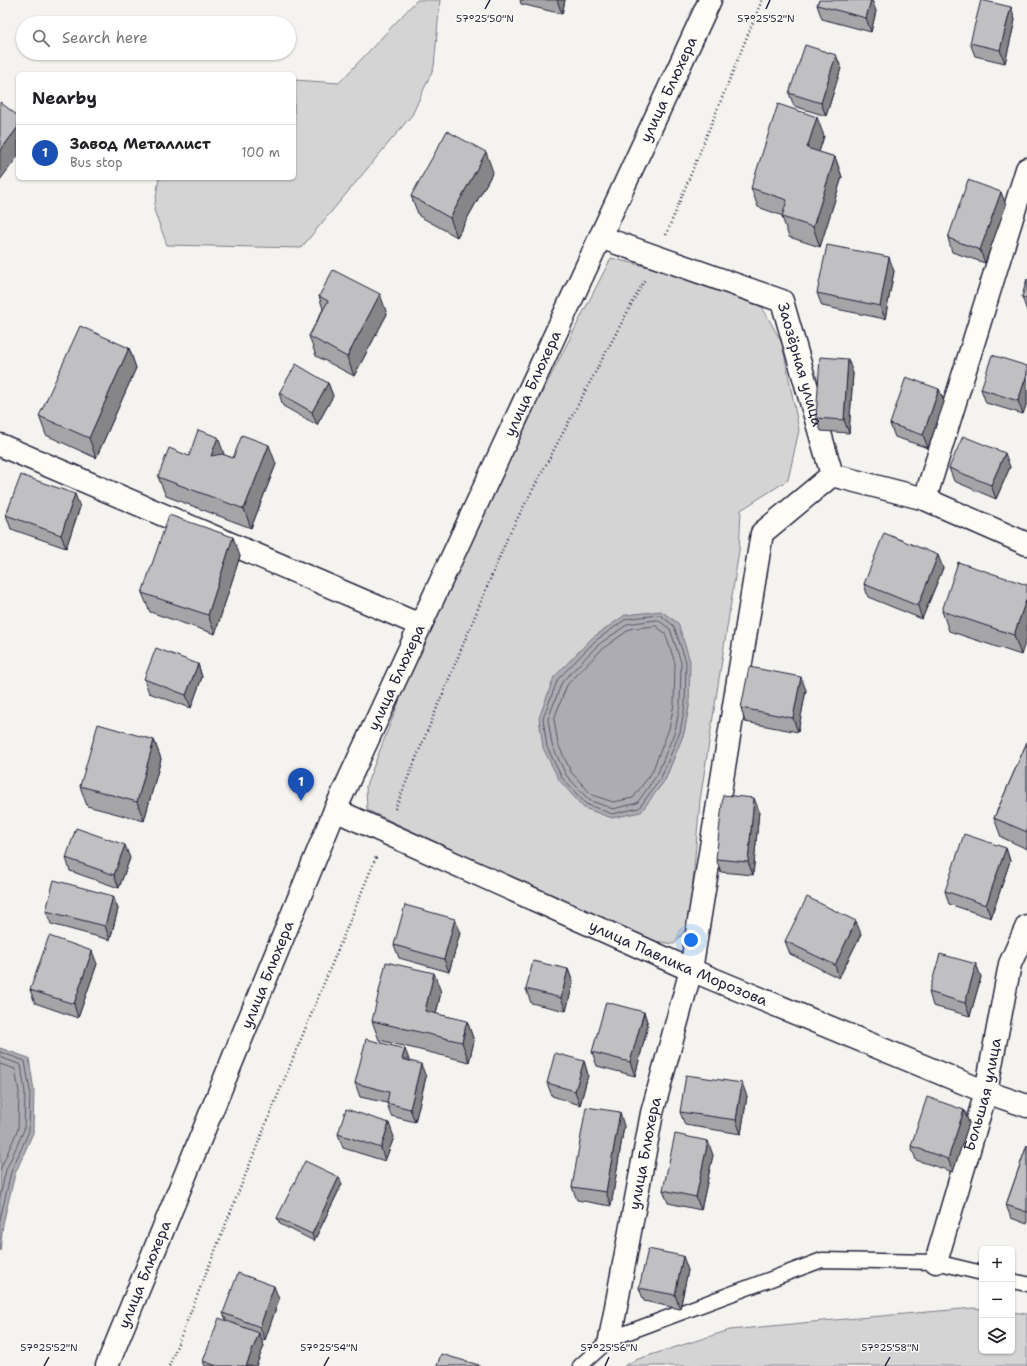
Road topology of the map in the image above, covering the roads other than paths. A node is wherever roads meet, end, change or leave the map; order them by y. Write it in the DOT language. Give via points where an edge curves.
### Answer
graph roads {
  1 [pos="710,0"];
  2 [pos="1027,169"];
  3 [pos="600,237"];
  4 [pos="0,445"];
  5 [pos="832,475"];
  6 [pos="925,499"];
  7 [pos="1027,544"];
  8 [pos="420,625"];
  9 [pos="334,810"];
  10 [pos="1027,926"];
  11 [pos="691,970"];
  12 [pos="986,1092"];
  13 [pos="1027,1106"];
  14 [pos="936,1262"];
  15 [pos="979,1272"];
  16 [pos="1015,1282"];
  17 [pos="1027,1284"];
  18 [pos="610,1338"];
  19 [pos="107,1366"];
  20 [pos="580,1366"];
  1 -- 3 [label="street, улица Блюхера"];
  2 -- 6 [label="street"];
  3 -- 5 [label="street, Заозёрная улица" via="782,301"];
  3 -- 8 [label="street, улица Блюхера"];
  4 -- 8 [label="street"];
  5 -- 6 [label="street"];
  5 -- 11 [label="street, улица Блюхера" via="762,533"];
  6 -- 7 [label="street"];
  8 -- 9 [label="street, улица Блюхера"];
  9 -- 11 [label="street, улица Павлика Морозова"];
  9 -- 19 [label="street, улица Блюхера"];
  10 -- 12 [label="street, Большая улица" via="1010,964"];
  11 -- 12 [label="street, улица Павлика Морозова"];
  11 -- 18 [label="street, улица Блюхера" via="652,1113"];
  12 -- 13 [label="street, улица Павлика Морозова"];
  12 -- 14 [label="street, Большая улица"];
  14 -- 15 [label="lane"];
  14 -- 18 [label="lane" via="822,1260"];
  16 -- 17 [label="lane"];
  18 -- 20 [label="lane"];
}
